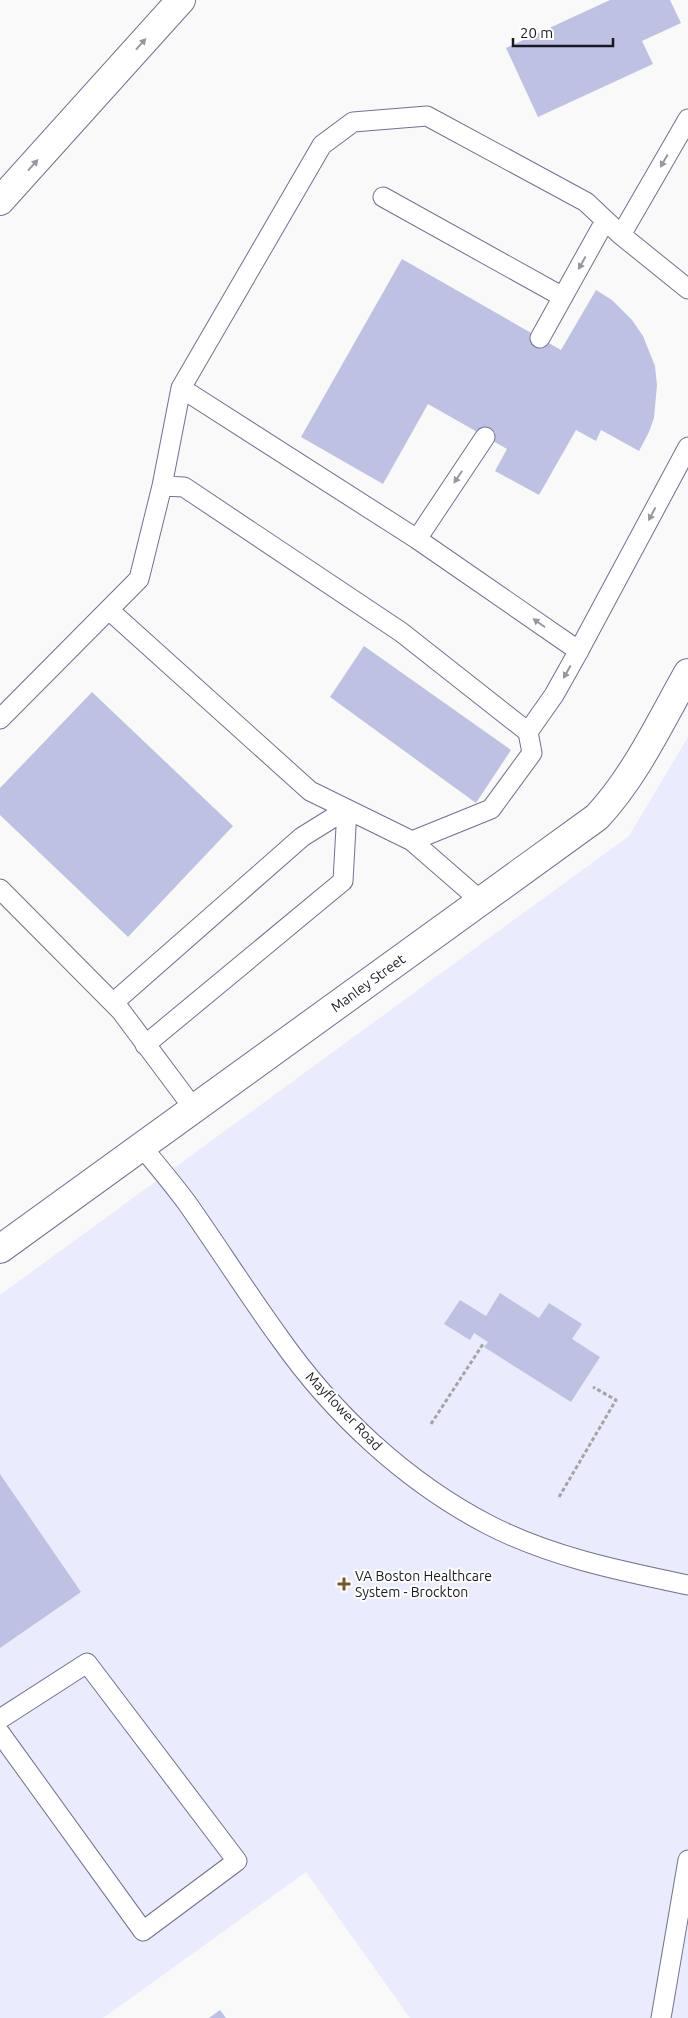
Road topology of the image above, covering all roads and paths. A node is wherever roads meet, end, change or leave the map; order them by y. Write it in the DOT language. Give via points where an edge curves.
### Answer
graph roads {
  1 [pos="181,0"];
  2 [pos="688,119"];
  3 [pos="383,197"];
  4 [pos="0,201"];
  5 [pos="605,220"];
  6 [pos="621,235"];
  7 [pos="686,282"];
  8 [pos="562,297"];
  9 [pos="540,338"];
  10 [pos="181,388"];
  11 [pos="485,437"];
  12 [pos="688,447"];
  13 [pos="162,486"];
  14 [pos="417,539"];
  15 [pos="109,610"];
  16 [pos="579,651"];
  17 [pos="688,673"];
  18 [pos="0,718"];
  19 [pos="528,732"];
  20 [pos="347,809"];
  21 [pos="412,841"];
  22 [pos="0,889"];
  23 [pos="481,901"];
  24 [pos="113,1003"];
  25 [pos="146,1045"];
  26 [pos="194,1109"];
  27 [pos="142,1147"];
  28 [pos="0,1249"];
  29 [pos="483,1344"];
  30 [pos="593,1387"];
  31 [pos="431,1424"];
  32 [pos="560,1497"];
  33 [pos="688,1585"];
  34 [pos="0,1719"];
  35 [pos="0,1733"];
  36 [pos="688,1860"];
  37 [pos="661,2018"];
  4 -- 1 [label="main road, one-way"];
  2 -- 6 [label="lane, one-way"];
  3 -- 8 [label="lane"];
  5 -- 6 [label="lane"];
  5 -- 8 [label="lane, one-way"];
  5 -- 10 [label="lane" via="586,202 427,116 353,122 322,145"];
  6 -- 7 [label="lane"];
  8 -- 9 [label="lane"];
  10 -- 13 [label="lane"];
  10 -- 14 [label="lane"];
  11 -- 14 [label="lane, one-way"];
  12 -- 16 [label="lane, one-way"];
  13 -- 15 [label="lane" via="139,579"];
  13 -- 19 [label="lane" via="184,488 401,632"];
  16 -- 14 [label="lane, one-way"];
  15 -- 18 [label="lane"];
  15 -- 20 [label="lane" via="310,791"];
  16 -- 19 [label="lane, one-way"];
  17 -- 23 [label="main road, Manley Street" via="631,773 604,810"];
  19 -- 21 [label="lane" via="532,753 491,808"];
  20 -- 21 [label="lane"];
  20 -- 24 [label="lane" via="302,837"];
  20 -- 25 [label="lane" via="343,881"];
  21 -- 23 [label="lane"];
  22 -- 24 [label="lane"];
  23 -- 26 [label="main road, Manley Street"];
  24 -- 25 [label="lane"];
  25 -- 26 [label="lane"];
  26 -- 27 [label="main road, Manley Street"];
  27 -- 28 [label="main road, Manley Street"];
  27 -- 33 [label="lane, Mayflower Road" via="186,1201 303,1368 352,1424 396,1463 466,1512 524,1541 596,1565"];
  29 -- 31 [label="path"];
  30 -- 32 [label="path" via="616,1400"];
  34 -- 35 [label="lane" via="88,1663 236,1861 143,1931"];
  36 -- 37 [label="lane"];
}
